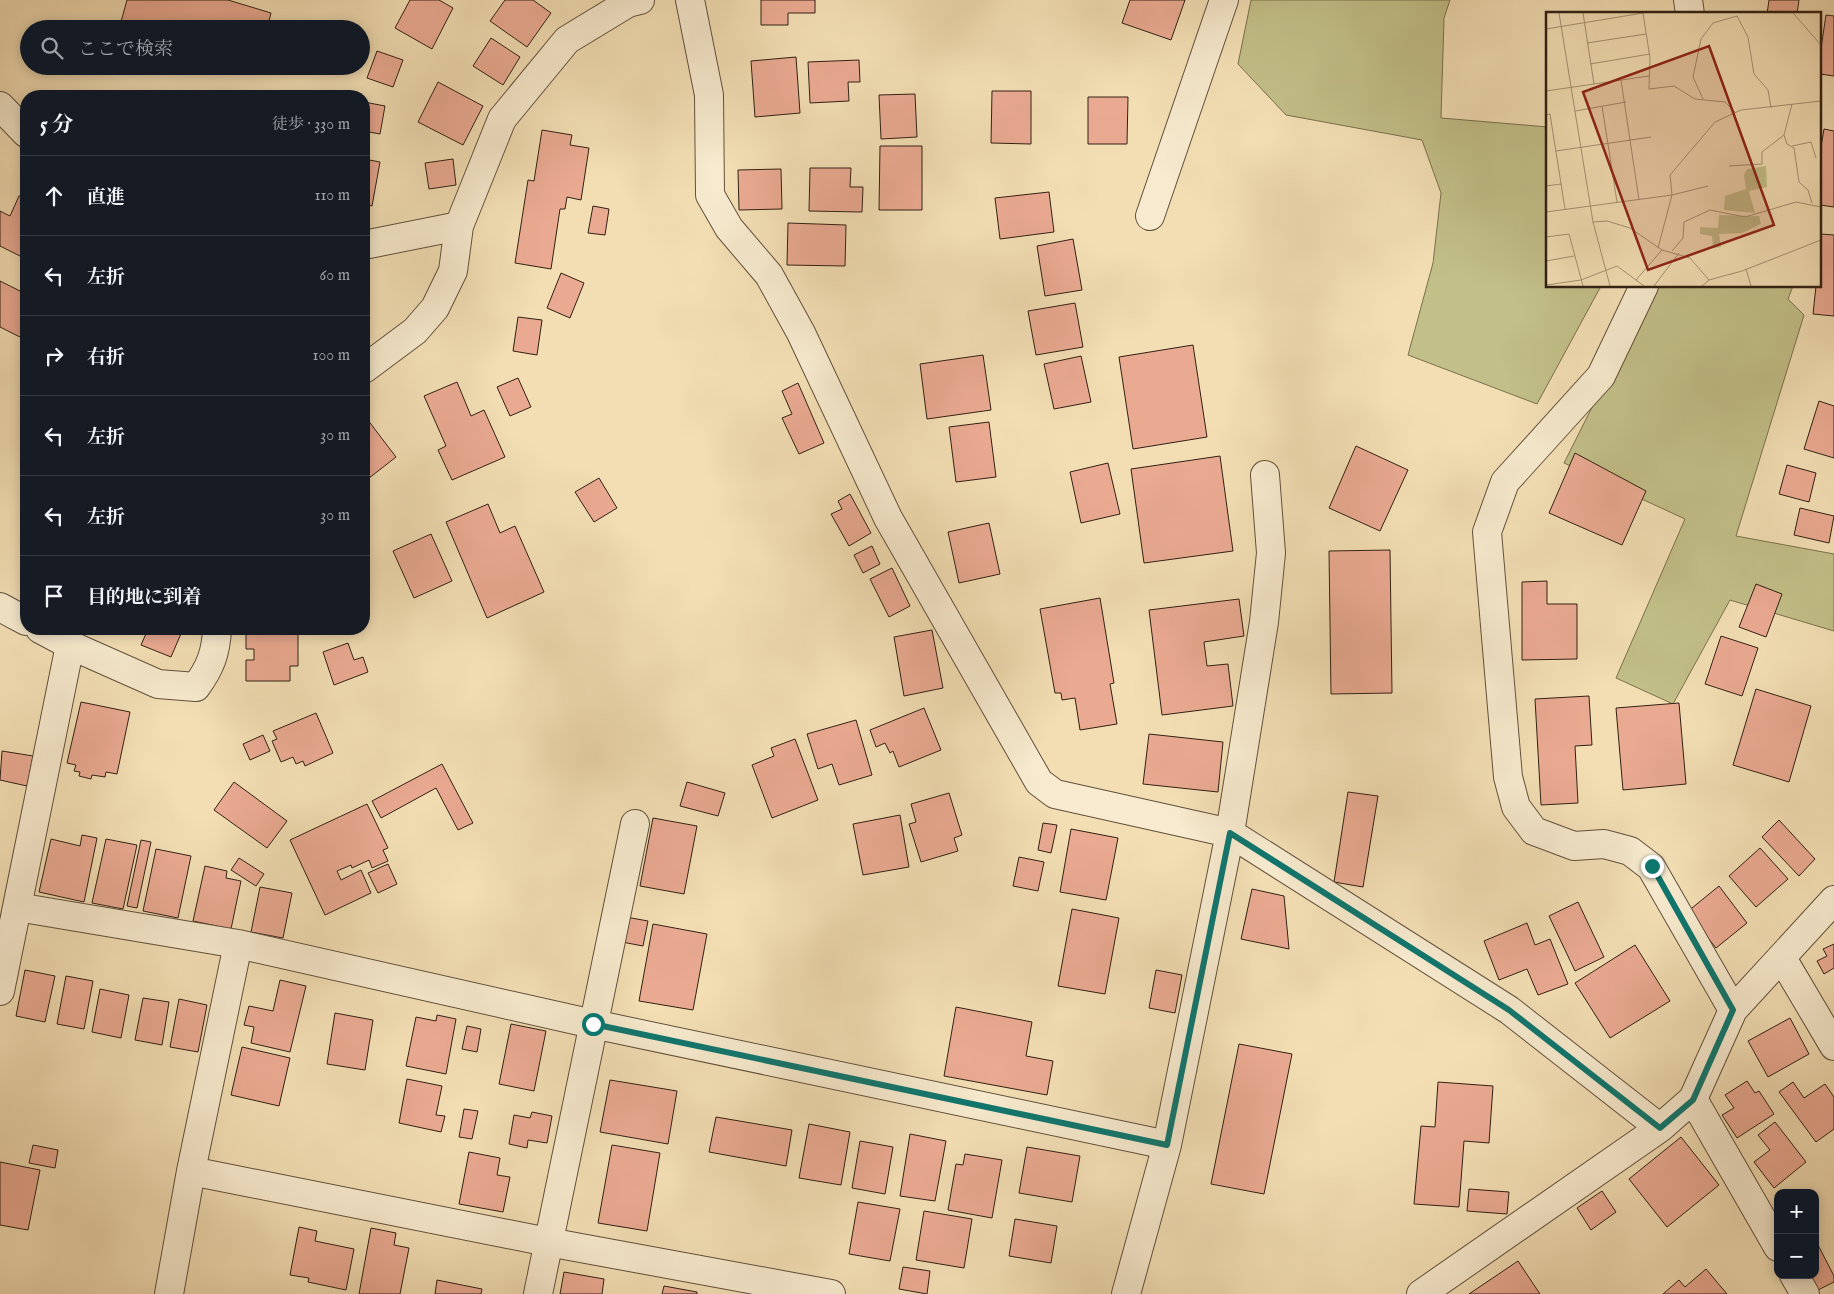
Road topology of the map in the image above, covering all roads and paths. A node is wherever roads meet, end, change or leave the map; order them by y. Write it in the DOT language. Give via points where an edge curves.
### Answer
graph roads {
  1 [pos="640,0"];
  2 [pos="690,0"];
  3 [pos="1224,0"];
  4 [pos="0,106"];
  5 [pos="20,128"];
  6 [pos="1150,216"];
  7 [pos="460,226"];
  8 [pos="370,244"];
  9 [pos="1643,288"];
  10 [pos="370,365"];
  11 [pos="1265,475"];
  12 [pos="0,607"];
  13 [pos="20,618"];
  14 [pos="51,635"];
  15 [pos="217,635"];
  16 [pos="70,645"];
  17 [pos="635,824"];
  18 [pos="1230,833"];
  19 [pos="1834,900"];
  20 [pos="17,907"];
  21 [pos="238,944"];
  22 [pos="1782,958"];
  23 [pos="0,992"];
  24 [pos="1733,1010"];
  25 [pos="593,1024"];
  26 [pos="1834,1046"];
  27 [pos="1693,1100"];
  28 [pos="1660,1128"];
  29 [pos="1167,1145"];
  30 [pos="191,1171"];
  31 [pos="1774,1240"];
  32 [pos="548,1242"];
  33 [pos="1796,1279"];
  34 [pos="169,1294"];
  35 [pos="538,1294"];
  36 [pos="831,1294"];
  37 [pos="1126,1294"];
  38 [pos="1421,1294"];
  39 [pos="1805,1294"];
  1 -- 7 [label="street" via="628,3 567,40 502,119"];
  2 -- 18 [label="street" via="709,95 710,195 729,228 769,275 801,333 888,518 1039,782 1055,794"];
  3 -- 6 [label="street"];
  4 -- 5 [label="street"];
  7 -- 8 [label="street"];
  7 -- 10 [label="street" via="453,271 435,308 415,331"];
  9 -- 24 [label="street" via="1601,376 1506,482 1487,532 1508,777 1516,807 1534,831 1574,846 1604,844 1630,851 1652,866"];
  11 -- 18 [label="street" via="1271,553 1265,612"];
  12 -- 13 [label="street"];
  14 -- 16 [label="street"];
  15 -- 16 [label="street" via="210,668 196,687 158,684"];
  16 -- 20 [label="street"];
  17 -- 25 [label="street"];
  18 -- 28 [label="street" via="1509,1010"];
  18 -- 29 [label="street"];
  19 -- 22 [label="street"];
  20 -- 21 [label="street"];
  20 -- 23 [label="street"];
  21 -- 25 [label="street"];
  21 -- 30 [label="street"];
  22 -- 24 [label="street"];
  22 -- 26 [label="street"];
  24 -- 27 [label="street"];
  25 -- 29 [label="street"];
  25 -- 32 [label="street"];
  27 -- 28 [label="street"];
  27 -- 31 [label="street"];
  28 -- 38 [label="street"];
  29 -- 37 [label="street"];
  30 -- 32 [label="street"];
  30 -- 34 [label="street"];
  32 -- 35 [label="street"];
  32 -- 36 [label="street"];
  33 -- 39 [label="street"];
}
